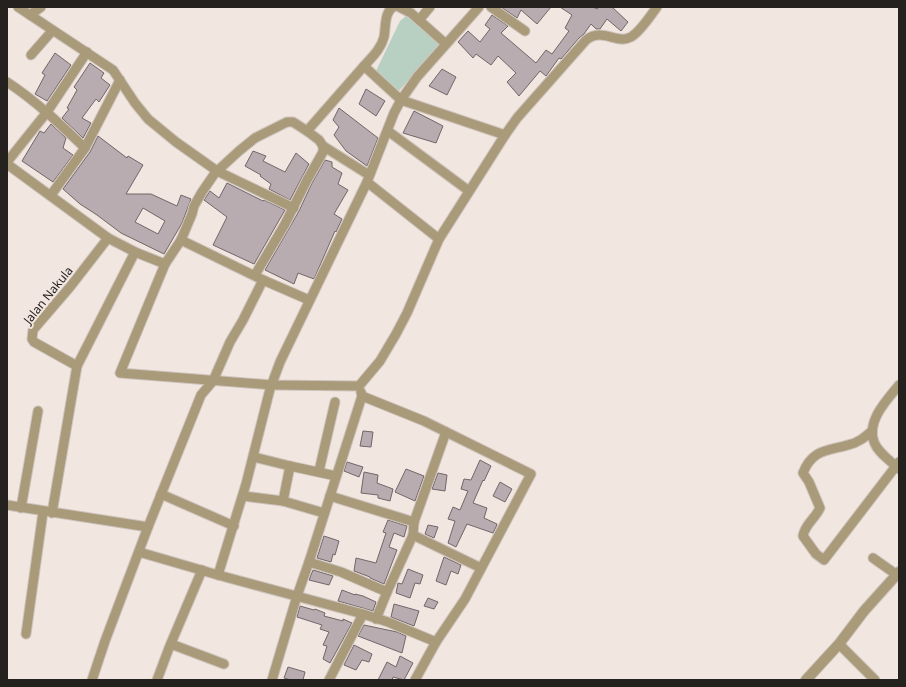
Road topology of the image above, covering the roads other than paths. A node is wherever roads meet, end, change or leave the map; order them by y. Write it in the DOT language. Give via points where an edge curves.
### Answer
graph roads {
  1 [pos="18,7"];
  2 [pos="41,7"];
  3 [pos="393,7"];
  4 [pos="398,7"];
  5 [pos="430,7"];
  6 [pos="479,7"];
  7 [pos="491,7"];
  8 [pos="658,7"];
  9 [pos="30,15"];
  10 [pos="419,20"];
  11 [pos="52,31"];
  12 [pos="525,31"];
  13 [pos="446,44"];
  14 [pos="86,52"];
  15 [pos="31,55"];
  16 [pos="364,66"];
  17 [pos="120,80"];
  18 [pos="7,82"];
  19 [pos="401,100"];
  20 [pos="47,112"];
  21 [pos="307,131"];
  22 [pos="388,131"];
  23 [pos="505,135"];
  24 [pos="323,146"];
  25 [pos="85,148"];
  26 [pos="7,163"];
  27 [pos="218,171"];
  28 [pos="368,179"];
  29 [pos="469,191"];
  30 [pos="51,195"];
  31 [pos="294,208"];
  32 [pos="108,238"];
  33 [pos="439,239"];
  34 [pos="181,240"];
  35 [pos="135,252"];
  36 [pos="164,264"];
  37 [pos="255,275"];
  38 [pos="263,280"];
  39 [pos="310,300"];
  40 [pos="78,366"];
  41 [pos="213,381"];
  42 [pos="272,385"];
  43 [pos="899,385"];
  44 [pos="359,386"];
  45 [pos="362,396"];
  46 [pos="335,402"];
  47 [pos="38,410"];
  48 [pos="872,431"];
  49 [pos="446,432"];
  50 [pos="254,457"];
  51 [pos="290,466"];
  52 [pos="898,466"];
  53 [pos="319,472"];
  54 [pos="336,476"];
  55 [pos="161,494"];
  56 [pos="243,496"];
  57 [pos="330,496"];
  58 [pos="283,501"];
  59 [pos="7,505"];
  60 [pos="21,508"];
  61 [pos="47,512"];
  62 [pos="324,513"];
  63 [pos="414,522"];
  64 [pos="234,526"];
  65 [pos="148,527"];
  66 [pos="413,535"];
  67 [pos="139,552"];
  68 [pos="873,558"];
  69 [pos="309,562"];
  70 [pos="481,568"];
  71 [pos="202,570"];
  72 [pos="898,574"];
  73 [pos="218,575"];
  74 [pos="387,592"];
  75 [pos="297,596"];
  76 [pos="363,614"];
  77 [pos="376,619"];
  78 [pos="26,634"];
  79 [pos="436,642"];
  80 [pos="171,644"];
  81 [pos="838,644"];
  82 [pos="224,664"];
  83 [pos="92,680"];
  84 [pos="157,680"];
  85 [pos="272,680"];
  86 [pos="329,680"];
  87 [pos="415,680"];
  88 [pos="806,680"];
  89 [pos="875,680"];
  1 -- 9 [label="street"];
  2 -- 9 [label="street"];
  3 -- 16 [label="street" via="388,12 384,37 378,51"];
  4 -- 10 [label="street"];
  5 -- 10 [label="street"];
  6 -- 13 [label="street"];
  7 -- 12 [label="street"];
  8 -- 23 [label="street" via="631,37 621,39 598,34 586,40"];
  9 -- 11 [label="street"];
  10 -- 13 [label="street"];
  11 -- 14 [label="street"];
  11 -- 15 [label="street"];
  13 -- 19 [label="street"];
  14 -- 17 [label="street" via="113,70"];
  14 -- 20 [label="street"];
  16 -- 19 [label="street"];
  16 -- 21 [label="street"];
  17 -- 25 [label="street"];
  17 -- 27 [label="street" via="135,103 159,128"];
  18 -- 20 [label="street"];
  19 -- 22 [label="street"];
  19 -- 23 [label="street"];
  20 -- 25 [label="street"];
  20 -- 26 [label="street"];
  21 -- 24 [label="street"];
  21 -- 27 [label="street" via="293,122 287,122 255,138"];
  22 -- 28 [label="street"];
  22 -- 29 [label="street"];
  23 -- 29 [label="street"];
  24 -- 28 [label="street"];
  24 -- 31 [label="street" via="323,154"];
  25 -- 30 [label="street"];
  26 -- 30 [label="street"];
  27 -- 31 [label="street"];
  27 -- 34 [label="street" via="198,198"];
  28 -- 33 [label="street"];
  28 -- 39 [label="street"];
  29 -- 33 [label="street"];
  30 -- 32 [label="street"];
  31 -- 37 [label="street"];
  32 -- 35 [label="street"];
  32 -- 40 [label="street, Jalan Nakula" via="33,330 34,342"];
  33 -- 44 [label="street" via="407,313 380,361"];
  34 -- 36 [label="street"];
  34 -- 37 [label="street"];
  35 -- 36 [label="street"];
  35 -- 40 [label="street"];
  36 -- 41 [label="street" via="120,373"];
  37 -- 38 [label="street"];
  38 -- 39 [label="street"];
  38 -- 41 [label="street" via="230,342"];
  39 -- 42 [label="street"];
  40 -- 61 [label="street"];
  41 -- 42 [label="street"];
  41 -- 55 [label="street" via="201,395"];
  42 -- 44 [label="street"];
  42 -- 50 [label="street"];
  43 -- 48 [label="street" via="878,414"];
  44 -- 45 [label="street"];
  45 -- 49 [label="street"];
  45 -- 54 [label="street"];
  46 -- 53 [label="street"];
  47 -- 60 [label="street"];
  48 -- 52 [label="street" via="874,442 882,453"];
  48 -- 52 [label="street" via="855,443 821,452 806,464 804,473 820,508 804,529 803,536 816,554 824,560"];
  49 -- 63 [label="street"];
  49 -- 70 [label="street" via="531,474"];
  50 -- 51 [label="street"];
  50 -- 56 [label="street"];
  51 -- 53 [label="street"];
  51 -- 58 [label="street"];
  53 -- 54 [label="street"];
  54 -- 57 [label="street"];
  55 -- 64 [label="street"];
  55 -- 65 [label="street"];
  56 -- 58 [label="street"];
  56 -- 64 [label="street"];
  57 -- 62 [label="street"];
  57 -- 63 [label="street"];
  58 -- 62 [label="street"];
  59 -- 60 [label="street"];
  60 -- 61 [label="street"];
  61 -- 65 [label="street"];
  61 -- 78 [label="street"];
  62 -- 69 [label="street"];
  63 -- 66 [label="street"];
  64 -- 73 [label="street"];
  65 -- 67 [label="street"];
  66 -- 70 [label="street"];
  66 -- 74 [label="street"];
  67 -- 71 [label="street"];
  67 -- 83 [label="street"];
  68 -- 72 [label="street"];
  69 -- 74 [label="street" via="341,572"];
  69 -- 75 [label="street"];
  70 -- 79 [label="street" via="465,599"];
  71 -- 73 [label="street"];
  71 -- 80 [label="street"];
  72 -- 81 [label="street"];
  73 -- 75 [label="street"];
  74 -- 77 [label="street"];
  75 -- 76 [label="street"];
  75 -- 85 [label="street"];
  76 -- 77 [label="street"];
  76 -- 86 [label="street"];
  77 -- 79 [label="street"];
  79 -- 87 [label="street"];
  80 -- 82 [label="street"];
  80 -- 84 [label="street"];
  81 -- 88 [label="street"];
  81 -- 89 [label="street"];
}
